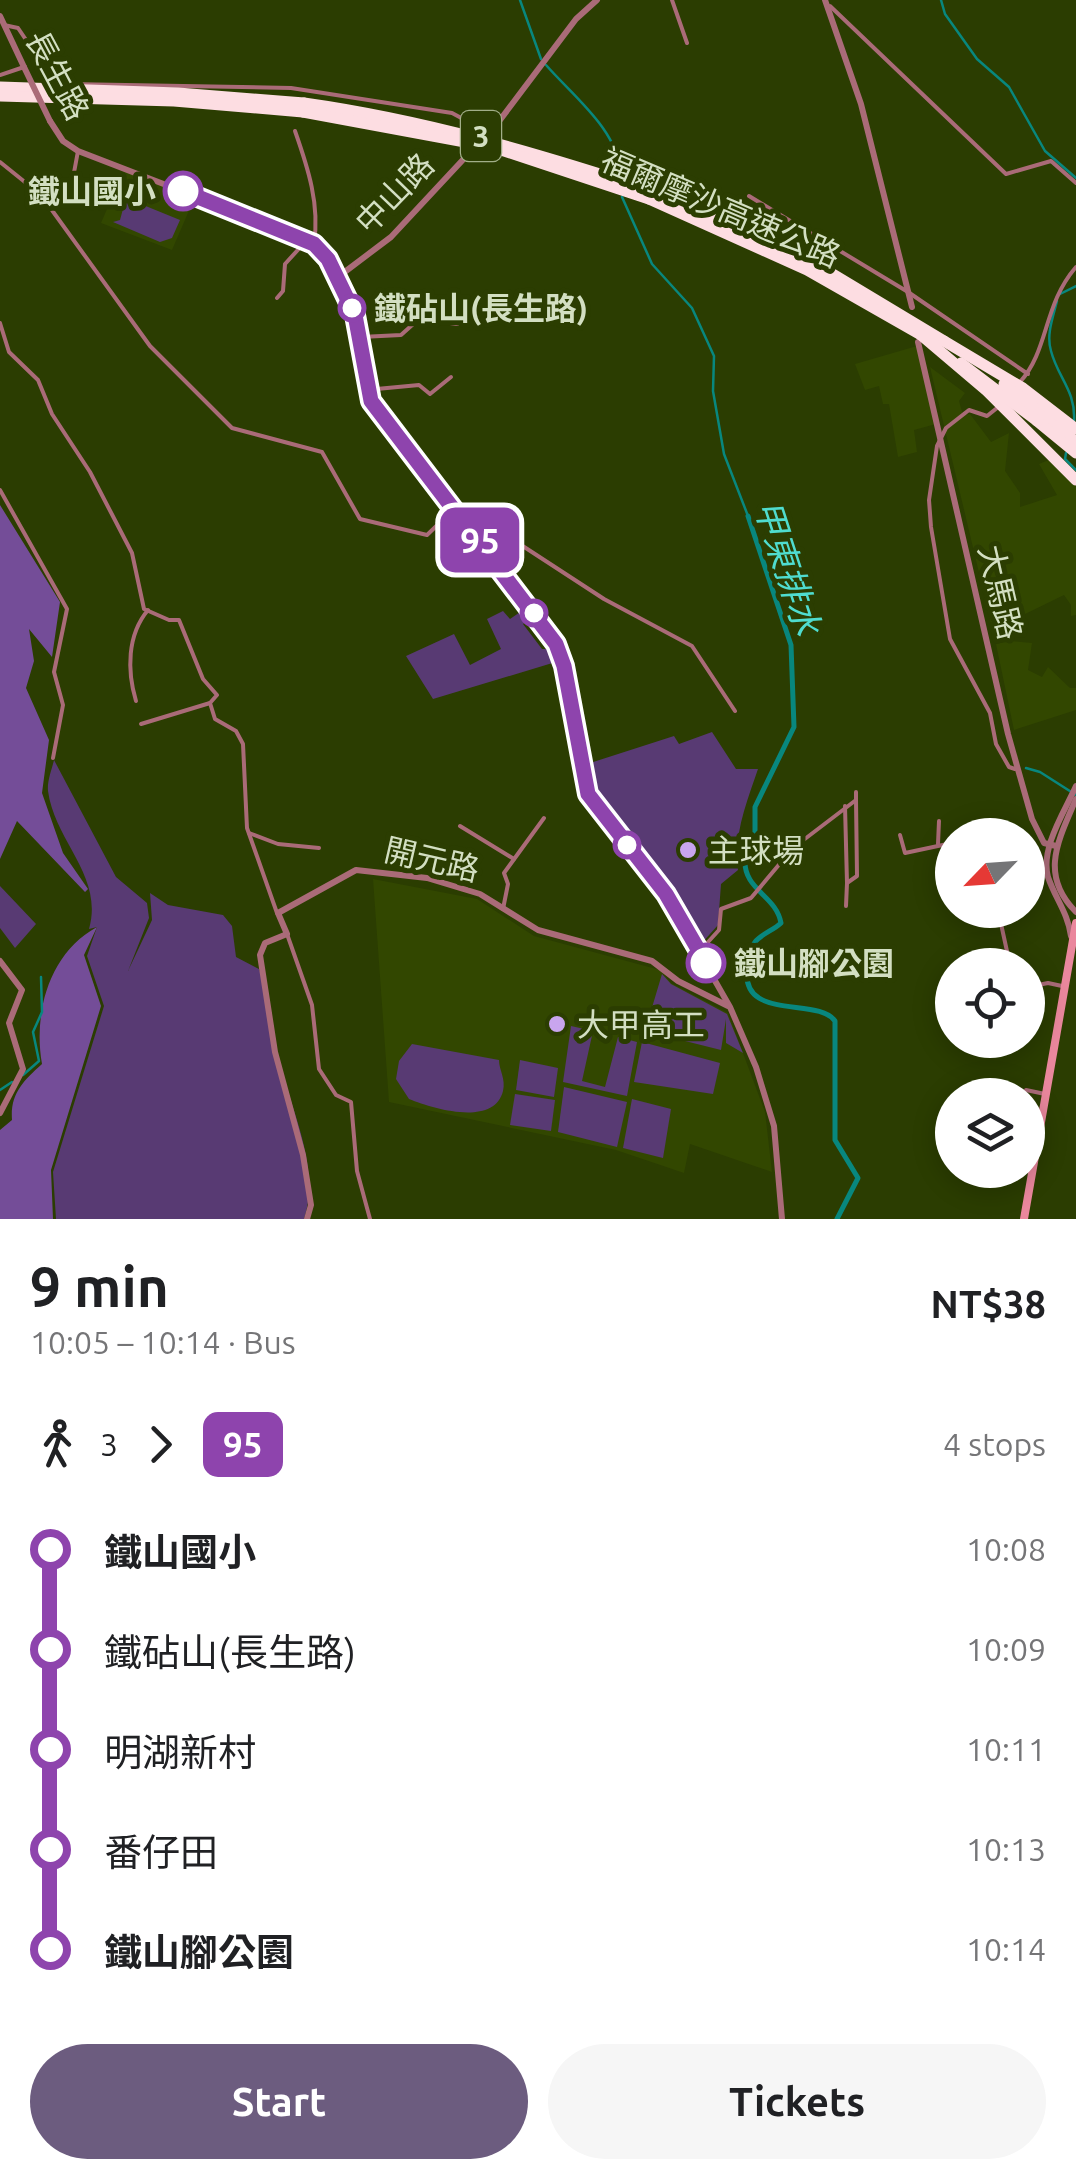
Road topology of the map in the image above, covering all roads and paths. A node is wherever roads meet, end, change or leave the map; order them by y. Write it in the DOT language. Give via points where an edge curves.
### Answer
graph roads {
  1 [pos="597,0"];
  2 [pos="672,0"];
  3 [pos="826,2"];
  4 [pos="2,20"];
  5 [pos="687,43"];
  6 [pos="24,67"];
  7 [pos="0,75"];
  8 [pos="0,87"];
  9 [pos="0,96"];
  10 [pos="295,131"];
  11 [pos="486,134"];
  12 [pos="78,152"];
  13 [pos="0,162"];
  14 [pos="1076,183"];
  15 [pos="41,195"];
  16 [pos="651,195"];
  17 [pos="749,196"];
  18 [pos="310,243"];
  19 [pos="1076,267"];
  20 [pos="338,278"];
  21 [pos="834,280"];
  22 [pos="908,292"];
  23 [pos="278,298"];
  24 [pos="912,308"];
  25 [pos="470,321"];
  26 [pos="0,323"];
  27 [pos="361,337"];
  28 [pos="919,338"];
  29 [pos="944,340"];
  30 [pos="1028,374"];
  31 [pos="451,377"];
  32 [pos="366,390"];
  33 [pos="1076,428"];
  34 [pos="940,439"];
  35 [pos="1076,442"];
  36 [pos="1076,453"];
  37 [pos="1076,482"];
  38 [pos="0,490"];
  39 [pos="457,512"];
  40 [pos="148,610"];
  41 [pos="136,702"];
  42 [pos="210,703"];
  43 [pos="735,710"];
  44 [pos="142,724"];
  45 [pos="53,758"];
  46 [pos="1019,770"];
  47 [pos="1076,786"];
  48 [pos="856,792"];
  49 [pos="856,800"];
  50 [pos="1076,800"];
  51 [pos="845,806"];
  52 [pos="544,818"];
  53 [pos="460,826"];
  54 [pos="249,833"];
  55 [pos="900,835"];
  56 [pos="935,845"];
  57 [pos="1053,846"];
  58 [pos="318,848"];
  59 [pos="514,859"];
  60 [pos="847,883"];
  61 [pos="846,906"];
  62 [pos="1063,906"];
  63 [pos="503,909"];
  64 [pos="278,913"];
  65 [pos="1076,913"];
  66 [pos="1076,922"];
  67 [pos="286,934"];
  68 [pos="1071,936"];
  69 [pos="699,952"];
  70 [pos="1067,956"];
  71 [pos="0,960"];
  72 [pos="1076,964"];
  73 [pos="1045,984"];
  74 [pos="1062,986"];
  75 [pos="730,1007"];
  76 [pos="1045,1088"];
  77 [pos="0,1112"];
  78 [pos="1029,1188"];
  79 [pos="307,1219"];
  80 [pos="370,1219"];
  81 [pos="782,1219"];
  82 [pos="1024,1219"];
  1 -- 11 [label="street, 中山路"];
  2 -- 5 [label="street"];
  3 -- 14 [label="street" via="1006,174 1052,162"];
  3 -- 22 [label="street" via="856,86"];
  4 -- 6 [label="street, 長生路"];
  4 -- 11 [label="street" via="18,28 43,65 68,84 291,88 452,113"];
  6 -- 7 [label="street"];
  6 -- 12 [label="street, 長生路, bridge" via="50,121"];
  8 -- 16 [label="highway, 福爾摩沙高速公路 / 3, bridge" via="178,92 383,114 496,140"];
  9 -- 16 [label="highway, 福爾摩沙高速公路 / 3, bridge" via="174,101 382,124"];
  10 -- 18 [label="street" via="318,224"];
  11 -- 20 [label="street, 中山路" via="390,237"];
  12 -- 15 [label="street" via="73,178"];
  12 -- 18 [label="street, 長生路"];
  13 -- 15 [label="street"];
  15 -- 39 [label="street" via="150,346 232,428 322,452 360,519 427,535"];
  16 -- 21 [label="highway, 福爾摩沙高速公路 / 3"];
  17 -- 22 [label="street"];
  18 -- 20 [label="street"];
  18 -- 23 [label="street" via="285,264"];
  19 -- 30 [label="street" via="1057,289"];
  20 -- 27 [label="street"];
  21 -- 28 [label="highway, 福爾摩沙高速公路 / 3"];
  21 -- 29 [label="highway, 福爾摩沙高速公路 / 3"];
  22 -- 24 [label="street"];
  22 -- 30 [label="street"];
  25 -- 27 [label="street" via="420,318 401,335"];
  26 -- 40 [label="street" via="10,352 38,380 132,553"];
  27 -- 32 [label="street"];
  28 -- 34 [label="street, 大馬路"];
  28 -- 36 [label="highway, 福爾摩沙高速公路 / 3, bridge"];
  28 -- 37 [label="highway, bridge" via="987,391"];
  29 -- 33 [label="highway, bridge"];
  29 -- 35 [label="highway, 福爾摩沙高速公路 / 3, bridge"];
  30 -- 34 [label="street" via="987,416 969,410"];
  31 -- 32 [label="street" via="430,394 419,385"];
  32 -- 39 [label="street"];
  34 -- 46 [label="street, 大馬路"];
  34 -- 46 [label="street" via="929,500 950,638 990,713 996,744"];
  38 -- 45 [label="street" via="67,609 54,672 63,706"];
  39 -- 43 [label="street" via="692,646"];
  39 -- 69 [label="street" via="556,644 588,794 666,894"];
  40 -- 41 [label="street" via="138,622 130,666"];
  40 -- 42 [label="street" via="179,620 203,679 218,695"];
  42 -- 44 [label="street"];
  42 -- 54 [label="street" via="214,719 236,731 242,744"];
  46 -- 57 [label="street, 大馬路" via="1032,819 1044,843"];
  47 -- 57 [label="street"];
  48 -- 49 [label="street"];
  49 -- 51 [label="street"];
  49 -- 60 [label="street" via="856,876"];
  50 -- 57 [label="street"];
  51 -- 60 [label="street"];
  51 -- 69 [label="street" via="793,848 751,898 721,909 720,930"];
  52 -- 59 [label="street"];
  53 -- 59 [label="street"];
  54 -- 58 [label="street"];
  54 -- 64 [label="street"];
  55 -- 56 [label="street" via="905,853"];
  57 -- 62 [label="street" via="1047,870"];
  57 -- 65 [label="street" via="1052,872"];
  59 -- 63 [label="street" via="504,872"];
  60 -- 61 [label="street"];
  62 -- 65 [label="street"];
  62 -- 68 [label="street"];
  63 -- 64 [label="street, 開元路" via="447,882 361,870"];
  63 -- 75 [label="street, 開元路" via="538,930 652,962"];
  64 -- 67 [label="street"];
  66 -- 68 [label="main road"];
  67 -- 79 [label="street" via="265,943 259,963 301,1144 312,1205"];
  67 -- 80 [label="street" via="312,1005 319,1070 336,1095 351,1102 357,1171"];
  68 -- 70 [label="main road"];
  69 -- 75 [label="street"];
  70 -- 72 [label="street"];
  70 -- 74 [label="main road"];
  71 -- 77 [label="street" via="22,990 9,1027 22,1075"];
  73 -- 74 [label="street"];
  74 -- 76 [label="main road"];
  75 -- 81 [label="street" via="774,1126"];
  78 -- 82 [label="main road"];
}
